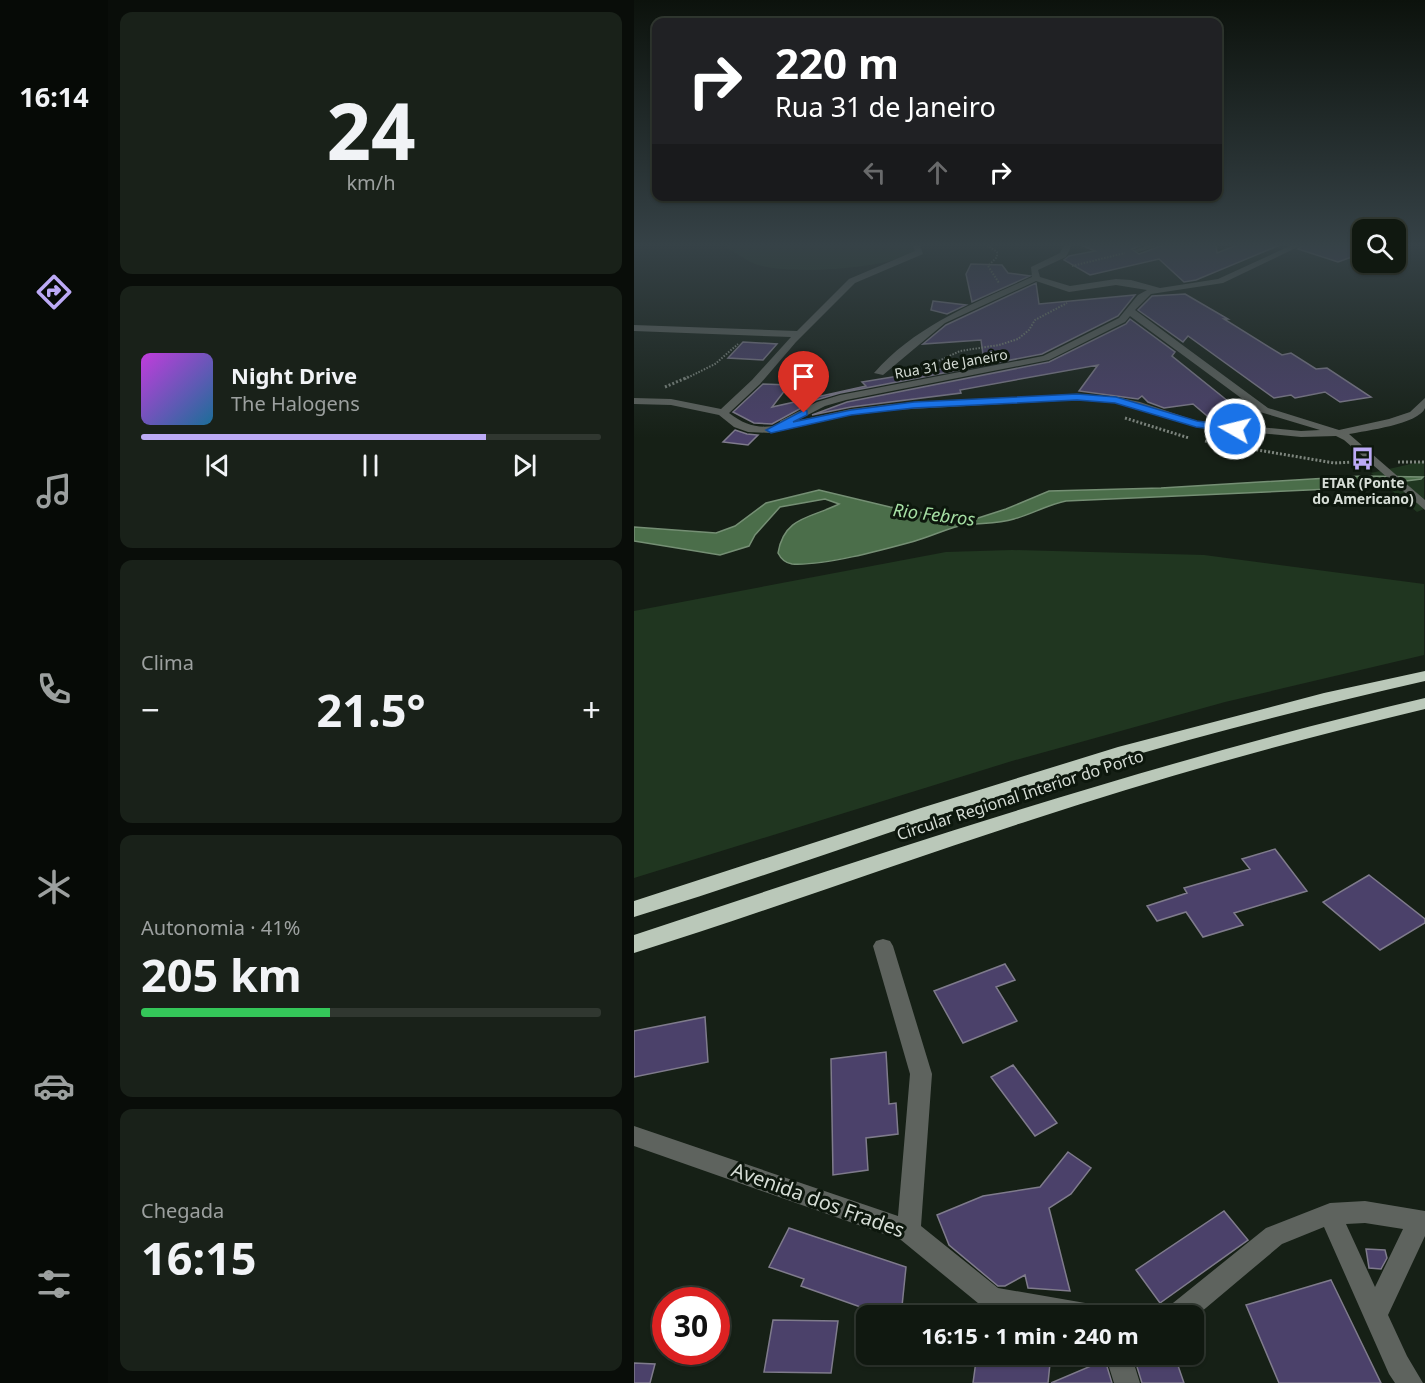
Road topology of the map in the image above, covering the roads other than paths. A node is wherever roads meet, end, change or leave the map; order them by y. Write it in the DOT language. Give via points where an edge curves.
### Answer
graph roads {
  1 [pos="823,310"];
  2 [pos="969,310"];
  3 [pos="1130,311"];
  4 [pos="634,328"];
  5 [pos="799,334"];
  6 [pos="879,373"];
  7 [pos="634,401"];
  8 [pos="1424,402"];
  9 [pos="723,413"];
  10 [pos="771,430"];
  11 [pos="1338,433"];
  12 [pos="1424,507"];
  13 [pos="1424,676"];
  14 [pos="1424,703"];
  15 [pos="634,909"];
  16 [pos="634,944"];
  17 [pos="883,946"];
  18 [pos="634,1136"];
  19 [pos="1330,1214"];
  20 [pos="1422,1221"];
  21 [pos="909,1231"];
  22 [pos="1028,1305"];
  23 [pos="1190,1305"];
  24 [pos="1376,1313"];
  25 [pos="1121,1365"];
  26 [pos="1127,1383"];
  27 [pos="1410,1383"];
  1 -- 5 [label="street"];
  2 -- 6 [label="street" via="942,321"];
  3 -- 10 [label="street, Rua 31 de Janeiro" via="1122,320 1046,358 844,397 821,404"];
  3 -- 11 [label="street" via="1264,410"];
  4 -- 5 [label="street"];
  5 -- 9 [label="street"];
  7 -- 9 [label="street" via="671,402"];
  8 -- 11 [label="street" via="1414,414 1404,418"];
  9 -- 10 [label="street" via="745,427"];
  10 -- 11 [label="street" via="851,412 914,405 1077,397 1116,400 1196,424 1301,434"];
  11 -- 12 [label="street" via="1389,468"];
  13 -- 15 [label="highway, Circular Regional Interior do Porto" via="1249,717 988,793"];
  14 -- 16 [label="highway, Circular Regional Interior do Porto" via="1256,744 1154,774"];
  17 -- 21 [label="street" via="921,1074"];
  18 -- 21 [label="street, Avenida dos Frades"];
  19 -- 20 [label="street" via="1364,1212"];
  19 -- 23 [label="street" via="1274,1236"];
  19 -- 24 [label="street"];
  20 -- 24 [label="street"];
  21 -- 22 [label="street, Avenida dos Frades" via="993,1299"];
  24 -- 27 [label="street"];
  25 -- 26 [label="street"];
}
